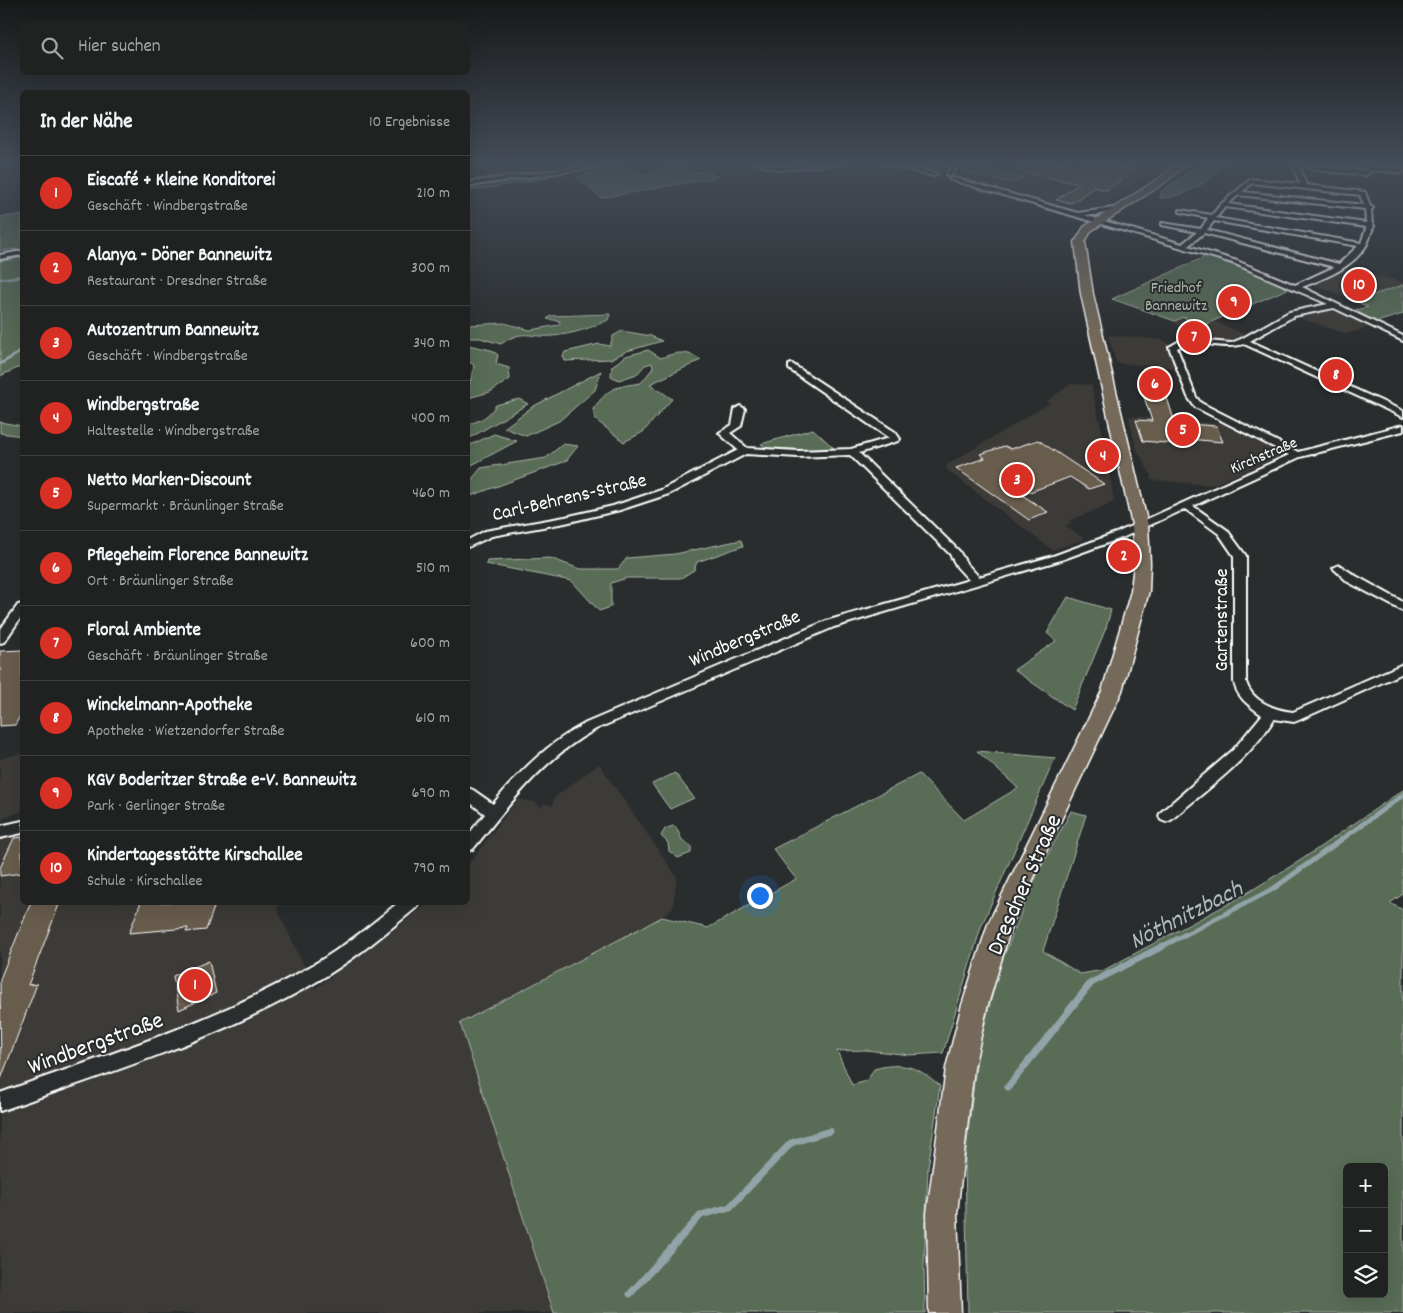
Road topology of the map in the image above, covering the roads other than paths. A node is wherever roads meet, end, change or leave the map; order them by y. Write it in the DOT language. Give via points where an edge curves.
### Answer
graph roads {
  1 [pos="1083,224"];
  2 [pos="1099,224"];
  3 [pos="1103,224"];
  4 [pos="1112,224"];
  5 [pos="1166,224"];
  6 [pos="1207,224"];
  7 [pos="1246,224"];
  8 [pos="1359,224"];
  9 [pos="1371,226"];
  10 [pos="1087,229"];
  11 [pos="1203,231"];
  12 [pos="1091,241"];
  13 [pos="1363,245"];
  14 [pos="1183,246"];
  15 [pos="20,254"];
  16 [pos="0,257"];
  17 [pos="1339,266"];
  18 [pos="1296,287"];
  19 [pos="1336,305"];
  20 [pos="1403,339"];
  21 [pos="1244,341"];
  22 [pos="792,367"];
  23 [pos="740,409"];
  24 [pos="1403,414"];
  25 [pos="1403,428"];
  26 [pos="744,451"];
  27 [pos="852,452"];
  28 [pos="1297,456"];
  29 [pos="1187,506"];
  30 [pos="1140,525"];
  31 [pos="470,543"];
  32 [pos="1339,568"];
  33 [pos="977,581"];
  34 [pos="1403,607"];
  35 [pos="20,611"];
  36 [pos="0,639"];
  37 [pos="1403,668"];
  38 [pos="1270,714"];
  39 [pos="470,795"];
  40 [pos="495,813"];
  41 [pos="1166,816"];
  42 [pos="20,827"];
  43 [pos="0,832"];
  44 [pos="470,844"];
  45 [pos="407,905"];
  46 [pos="0,1102"];
  47 [pos="945,1313"];
  1 -- 10 [label="street"];
  2 -- 10 [label="main road"];
  3 -- 12 [label="main road"];
  4 -- 14 [label="street"];
  5 -- 11 [label="street"];
  6 -- 11 [label="street"];
  7 -- 13 [label="street"];
  8 -- 9 [label="street"];
  9 -- 13 [label="street"];
  10 -- 12 [label="main road, Dresdner Straße" via="1080,242"];
  11 -- 14 [label="street"];
  11 -- 17 [label="street"];
  12 -- 30 [label="main road, Dresdner Straße" via="1082,265 1087,294"];
  13 -- 17 [label="street"];
  14 -- 18 [label="street" via="1235,262"];
  15 -- 16 [label="street"];
  17 -- 18 [label="street"];
  18 -- 19 [label="street"];
  19 -- 20 [label="street"];
  19 -- 21 [label="street" via="1292,314"];
  21 -- 24 [label="street"];
  21 -- 28 [label="street" via="1232,345 1184,341 1173,347 1198,406"];
  22 -- 27 [label="street" via="895,439"];
  23 -- 26 [label="street" via="736,426 724,433"];
  25 -- 28 [label="street, Kirchstraße"];
  26 -- 27 [label="street"];
  26 -- 31 [label="street, Carl-Behrens-Straße" via="665,492 565,520 489,533"];
  27 -- 33 [label="street" via="955,553 961,565"];
  28 -- 29 [label="street, Kirchstraße"];
  29 -- 30 [label="street, Kirchstraße"];
  29 -- 38 [label="street, Gartenstraße" via="1223,532 1240,556 1240,682 1249,698"];
  30 -- 33 [label="street, Windbergstraße" via="1057,558"];
  30 -- 47 [label="main road, Dresdner Straße" via="1140,591 1112,691 1000,924 974,1008 960,1068 942,1213"];
  32 -- 34 [label="street" via="1352,579"];
  33 -- 40 [label="street, Windbergstraße" via="830,624 572,735 530,768"];
  35 -- 36 [label="street"];
  37 -- 38 [label="street" via="1304,714 1294,717"];
  38 -- 41 [label="street" via="1265,725 1241,750"];
  39 -- 40 [label="street"];
  40 -- 44 [label="street, Windbergstraße"];
  42 -- 43 [label="street"];
  45 -- 46 [label="street, Windbergstraße" via="355,947 280,992 187,1034"];
}
